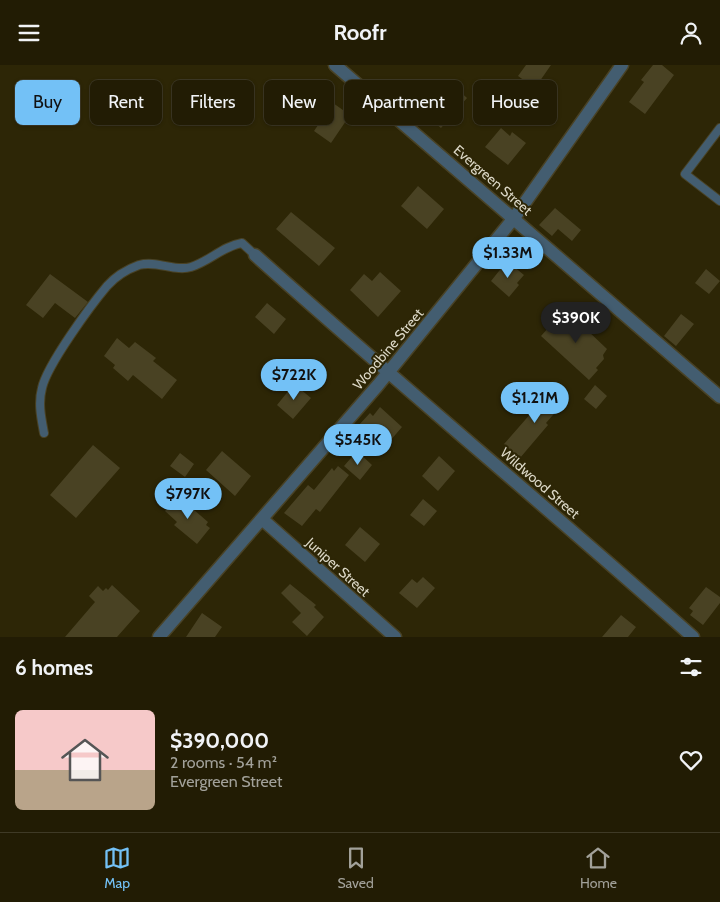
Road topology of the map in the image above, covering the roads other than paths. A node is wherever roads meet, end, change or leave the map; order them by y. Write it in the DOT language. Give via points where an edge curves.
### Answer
graph roads {
  1 [pos="335,65"];
  2 [pos="622,65"];
  3 [pos="720,128"];
  4 [pos="720,201"];
  5 [pos="514,218"];
  6 [pos="255,255"];
  7 [pos="387,373"];
  8 [pos="720,397"];
  9 [pos="44,433"];
  10 [pos="262,519"];
  11 [pos="159,637"];
  12 [pos="395,637"];
  13 [pos="693,637"];
  1 -- 5 [label="street, Evergreen Street"];
  2 -- 5 [label="street, Woodbine Street"];
  3 -- 4 [label="lane" via="685,174"];
  5 -- 7 [label="street, Woodbine Street"];
  5 -- 8 [label="street, Evergreen Street"];
  6 -- 7 [label="street, Wildwood Street"];
  6 -- 9 [label="lane" via="242,243 229,245 194,266 184,269 141,265 126,271 108,285 47,372 39,401"];
  7 -- 10 [label="street, Woodbine Street"];
  7 -- 13 [label="street, Wildwood Street" via="546,506"];
  10 -- 11 [label="street, Woodbine Street"];
  10 -- 12 [label="street, Juniper Street"];
}
